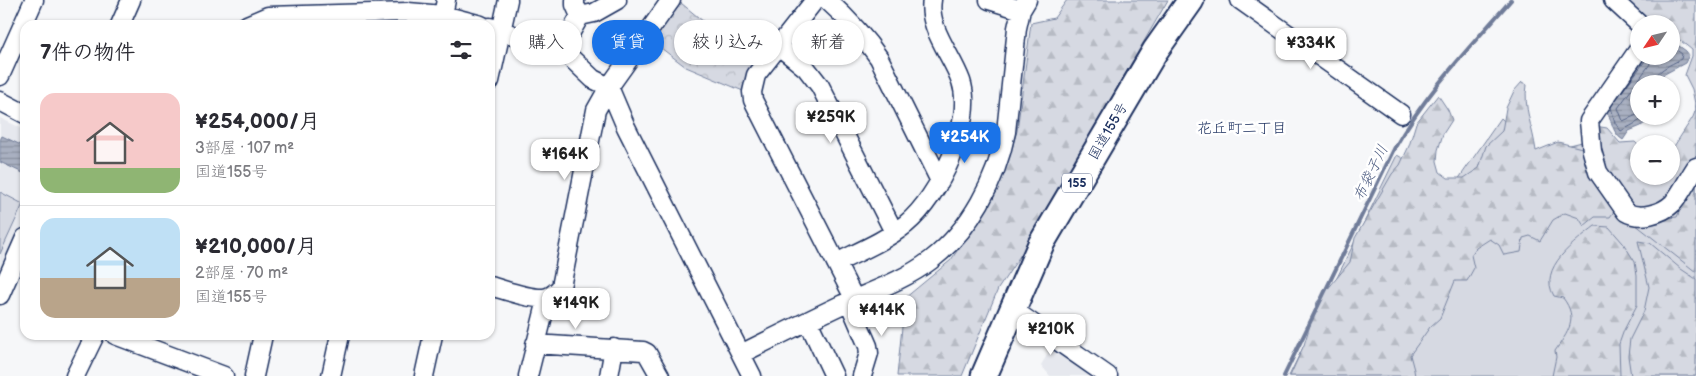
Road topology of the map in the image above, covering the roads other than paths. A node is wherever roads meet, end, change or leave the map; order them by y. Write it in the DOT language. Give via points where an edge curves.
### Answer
graph roads {
  1 [pos="34,0"];
  2 [pos="131,0"];
  3 [pos="508,0"];
  4 [pos="617,0"];
  5 [pos="671,0"];
  6 [pos="815,0"];
  7 [pos="827,0"];
  8 [pos="932,0"];
  9 [pos="989,0"];
  10 [pos="1191,0"];
  11 [pos="1240,0"];
  12 [pos="1613,0"];
  13 [pos="1024,5"];
  14 [pos="444,8"];
  15 [pos="578,8"];
  16 [pos="1630,16"];
  17 [pos="406,19"];
  18 [pos="25,20"];
  19 [pos="122,20"];
  20 [pos="259,20"];
  21 [pos="469,20"];
  22 [pos="573,20"];
  23 [pos="496,29"];
  24 [pos="20,31"];
  25 [pos="510,34"];
  26 [pos="782,42"];
  27 [pos="782,48"];
  28 [pos="1630,62"];
  29 [pos="578,65"];
  30 [pos="764,65"];
  31 [pos="0,76"];
  32 [pos="609,87"];
  33 [pos="0,102"];
  34 [pos="20,112"];
  35 [pos="1401,114"];
  36 [pos="1696,167"];
  37 [pos="940,181"];
  38 [pos="894,232"];
  39 [pos="20,249"];
  40 [pos="836,263"];
  41 [pos="495,287"];
  42 [pos="0,295"];
  43 [pos="545,298"];
  44 [pos="852,301"];
  45 [pos="1012,309"];
  46 [pos="808,321"];
  47 [pos="93,340"];
  48 [pos="128,340"];
  49 [pos="262,340"];
  50 [pos="336,340"];
  51 [pos="432,340"];
  52 [pos="535,344"];
  53 [pos="614,348"];
  54 [pos="741,354"];
  55 [pos="75,376"];
  56 [pos="224,376"];
  57 [pos="254,376"];
  58 [pos="331,376"];
  59 [pos="424,376"];
  60 [pos="528,376"];
  61 [pos="609,376"];
  62 [pos="660,376"];
  63 [pos="752,376"];
  64 [pos="834,376"];
  65 [pos="862,376"];
  66 [pos="984,376"];
  67 [pos="1108,376"];
  1 -- 18 [label="street"];
  2 -- 19 [label="street"];
  3 -- 23 [label="street"];
  4 -- 15 [label="street" via="594,13"];
  5 -- 32 [label="street"];
  6 -- 26 [label="street"];
  7 -- 37 [label="street" via="852,22 879,58"];
  8 -- 37 [label="street" via="933,22 959,76 965,108 962,131"];
  9 -- 13 [label="street"];
  10 -- 45 [label="highway, 国道155号 / 155" via="1155,52 1041,244"];
  11 -- 35 [label="street"];
  12 -- 16 [label="street"];
  13 -- 44 [label="street" via="1017,28 1006,132 984,196 962,230 931,260 902,278"];
  14 -- 17 [label="street"];
  14 -- 21 [label="street"];
  15 -- 22 [label="street"];
  17 -- 20 [label="street" via="268,16"];
  23 -- 25 [label="street"];
  24 -- 31 [label="street"];
  27 -- 38 [label="street" via="806,68 820,86"];
  28 -- 36 [label="street" via="1589,121 1598,172 1626,212 1639,216 1654,214 1672,203"];
  29 -- 32 [label="street" via="593,79"];
  30 -- 40 [label="street" via="756,75 752,92 754,100"];
  32 -- 43 [label="street" via="596,110 560,287"];
  32 -- 54 [label="street"];
  33 -- 34 [label="street"];
  37 -- 38 [label="street" via="907,223"];
  38 -- 40 [label="street"];
  39 -- 42 [label="street"];
  40 -- 44 [label="street"];
  41 -- 43 [label="street"];
  43 -- 52 [label="street"];
  44 -- 46 [label="street"];
  44 -- 65 [label="street" via="869,353"];
  45 -- 66 [label="highway, 国道155号 / 155"];
  45 -- 67 [label="street"];
  46 -- 54 [label="street"];
  46 -- 64 [label="street"];
  47 -- 55 [label="street"];
  48 -- 56 [label="street"];
  49 -- 57 [label="street"];
  50 -- 58 [label="street"];
  51 -- 59 [label="street"];
  52 -- 53 [label="street"];
  52 -- 60 [label="street"];
  53 -- 61 [label="street"];
  53 -- 62 [label="street" via="647,353"];
  54 -- 63 [label="street"];
}
